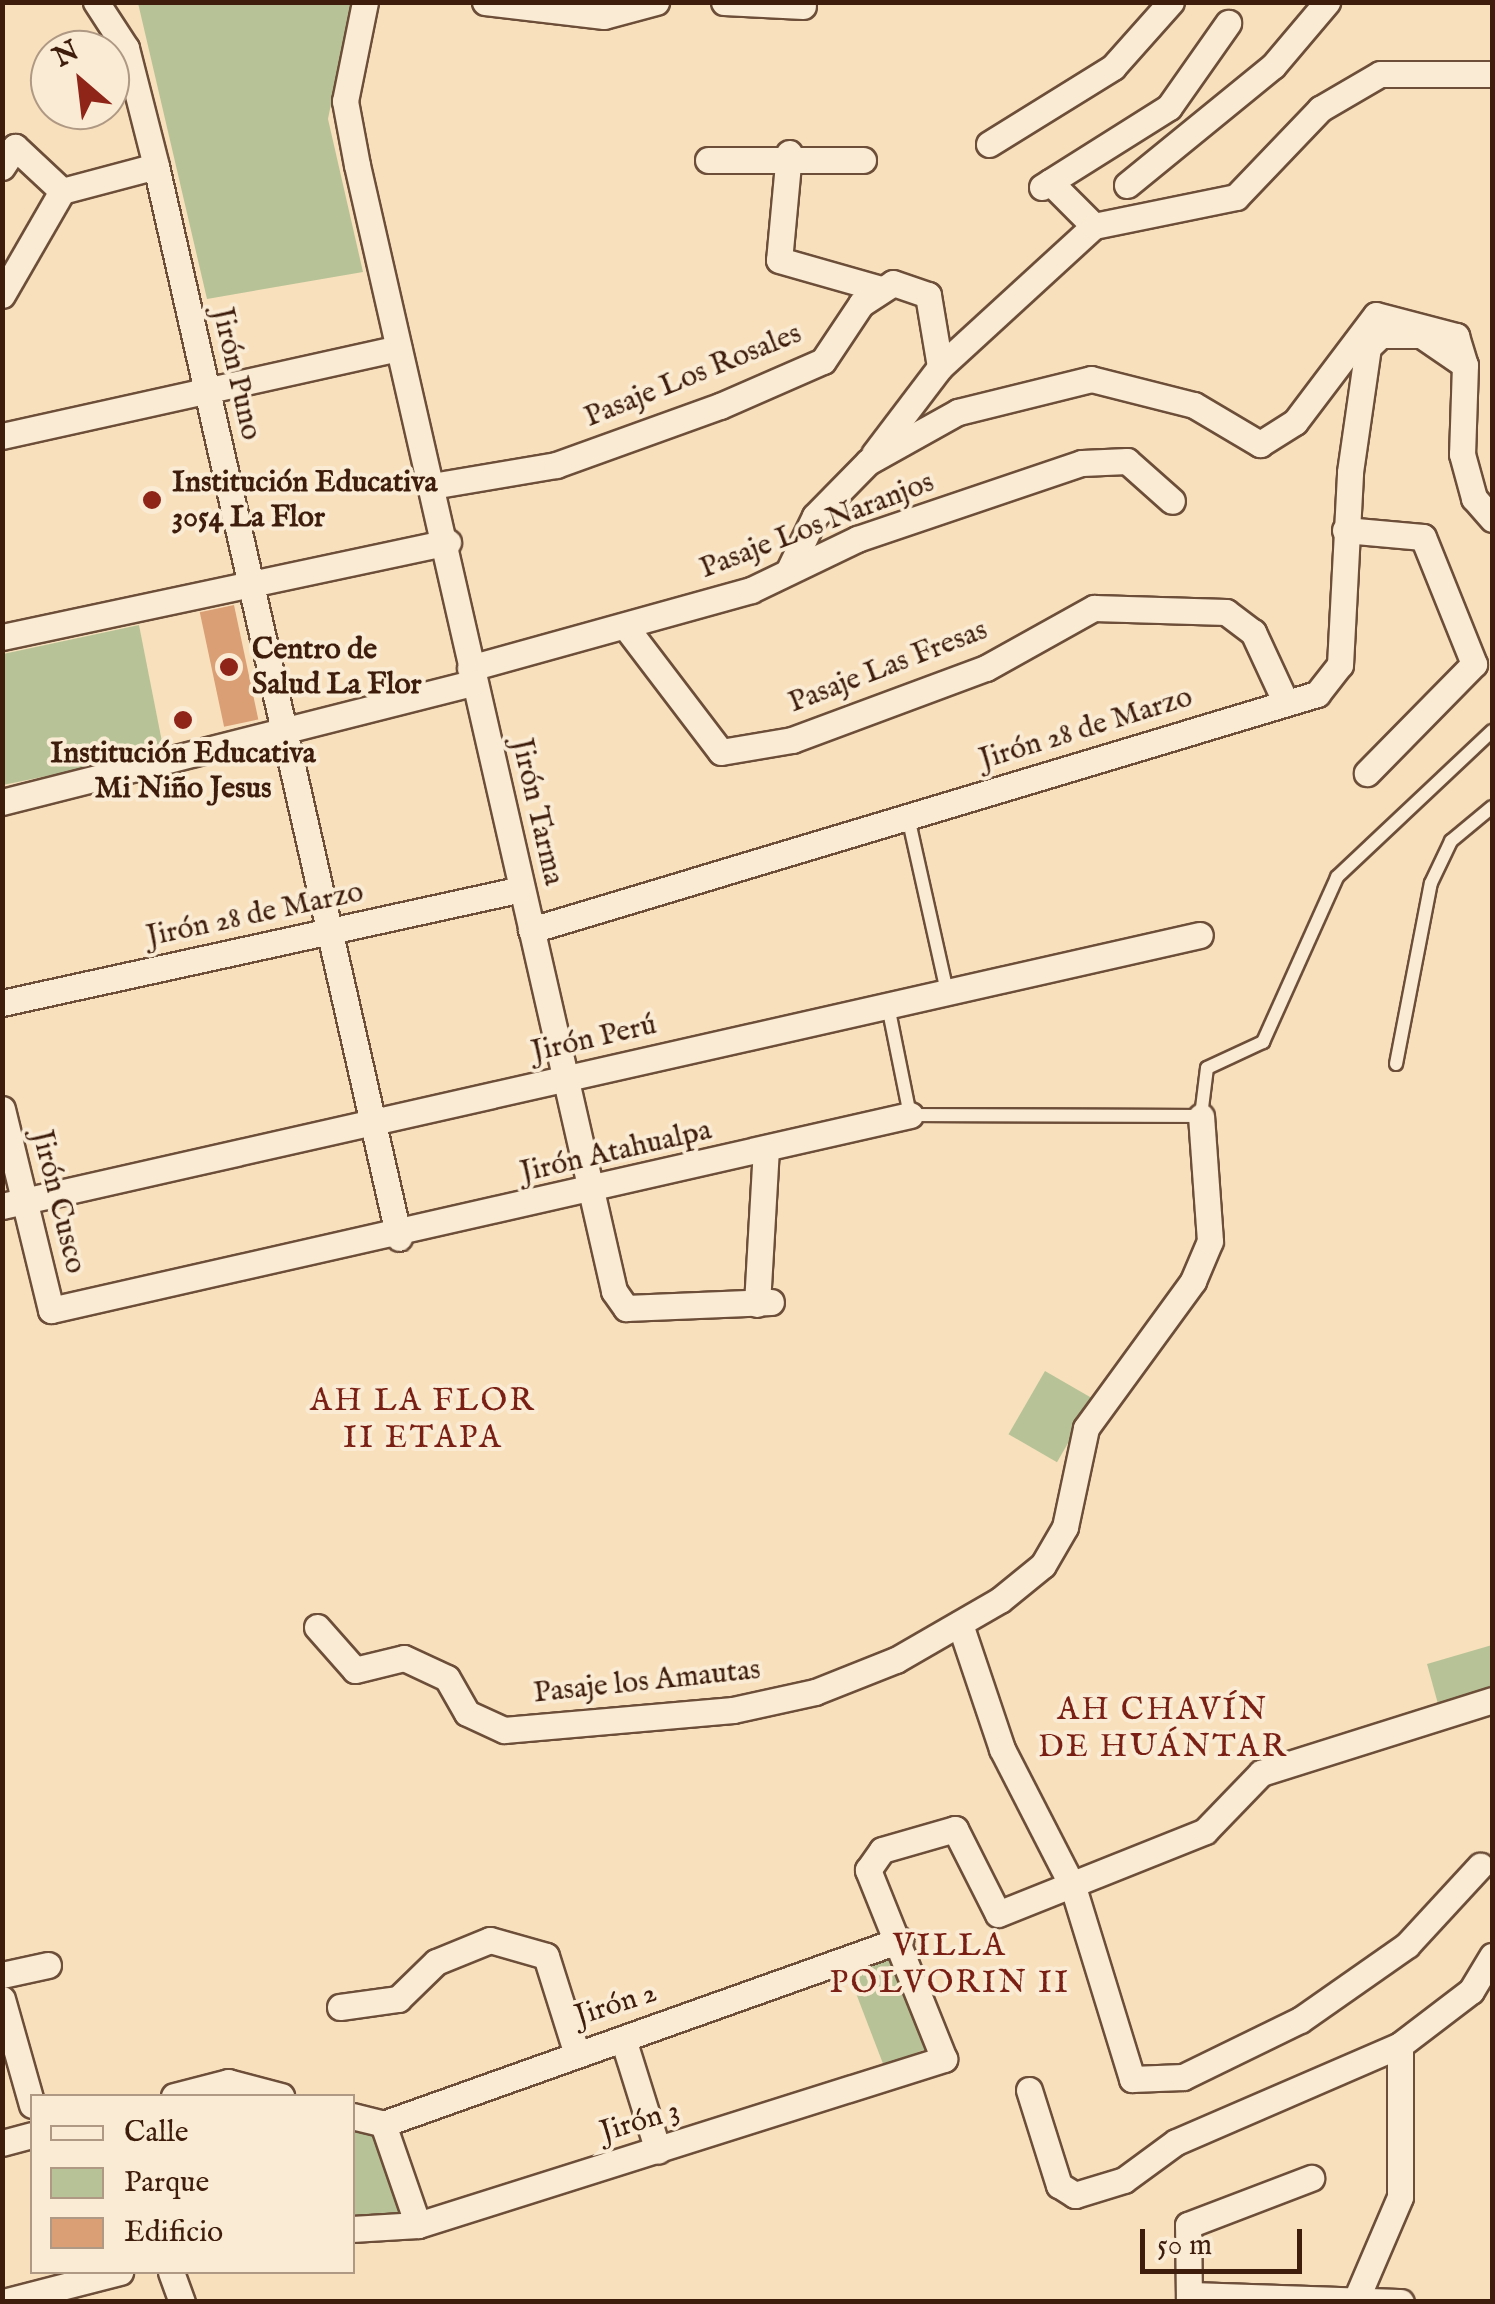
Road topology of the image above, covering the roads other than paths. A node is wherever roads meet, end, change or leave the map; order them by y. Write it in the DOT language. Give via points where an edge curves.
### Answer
graph roads {
  1 [pos="96,2"];
  2 [pos="366,2"];
  3 [pos="486,2"];
  4 [pos="656,2"];
  5 [pos="724,2"];
  6 [pos="1172,2"];
  7 [pos="1327,2"];
  8 [pos="804,6"];
  9 [pos="1228,23"];
  10 [pos="1492,74"];
  11 [pos="989,144"];
  12 [pos="789,153"];
  13 [pos="708,160"];
  14 [pos="863,160"];
  15 [pos="156,166"];
  16 [pos="2,167"];
  17 [pos="1127,184"];
  18 [pos="62,190"];
  19 [pos="1094,226"];
  20 [pos="881,289"];
  21 [pos="2,294"];
  22 [pos="398,348"];
  23 [pos="1465,366"];
  24 [pos="940,367"];
  25 [pos="206,390"];
  26 [pos="2,436"];
  27 [pos="868,462"];
  28 [pos="432,486"];
  29 [pos="1172,501"];
  30 [pos="1492,518"];
  31 [pos="1346,530"];
  32 [pos="448,542"];
  33 [pos="789,570"];
  34 [pos="250,584"];
  35 [pos="628,630"];
  36 [pos="2,637"];
  37 [pos="471,675"];
  38 [pos="1286,703"];
  39 [pos="281,730"];
  40 [pos="1492,731"];
  41 [pos="1367,773"];
  42 [pos="2,802"];
  43 [pos="1492,807"];
  44 [pos="908,816"];
  45 [pos="522,890"];
  46 [pos="532,930"];
  47 [pos="329,932"];
  48 [pos="1200,935"];
  49 [pos="947,992"];
  50 [pos="2,1004"];
  51 [pos="888,1006"];
  52 [pos="1396,1064"];
  53 [pos="565,1079"];
  54 [pos="2,1109"];
  55 [pos="910,1115"];
  56 [pos="1202,1116"];
  57 [pos="372,1122"];
  58 [pos="766,1150"];
  59 [pos="591,1192"];
  60 [pos="14,1204"];
  61 [pos="399,1238"];
  62 [pos="51,1310"];
  63 [pos="960,1624"];
  64 [pos="317,1628"];
  65 [pos="1492,1700"];
  66 [pos="1480,1866"];
  67 [pos="1073,1888"];
  68 [pos="900,1940"];
  69 [pos="1492,1956"];
  70 [pos="48,1965"];
  71 [pos="2,1975"];
  72 [pos="2,1999"];
  73 [pos="340,2006"];
  74 [pos="624,2039"];
  75 [pos="1400,2046"];
  76 [pos="576,2052"];
  77 [pos="1028,2090"];
  78 [pos="182,2094"];
  79 [pos="273,2094"];
  80 [pos="30,2098"];
  81 [pos="355,2117"];
  82 [pos="383,2124"];
  83 [pos="30,2136"];
  84 [pos="2,2143"];
  85 [pos="658,2151"];
  86 [pos="1310,2178"];
  87 [pos="418,2225"];
  88 [pos="355,2229"];
  89 [pos="112,2274"];
  90 [pos="173,2274"];
  91 [pos="1189,2298"];
  92 [pos="1354,2300"];
  93 [pos="3,2302"];
  94 [pos="182,2302"];
  95 [pos="1401,2302"];
  1 -- 15 [label="street, Jirón Puno" via="126,48"];
  2 -- 22 [label="street, Jirón Tarma" via="346,101"];
  3 -- 4 [label="street" via="588,16"];
  5 -- 8 [label="street"];
  6 -- 11 [label="street" via="1113,67"];
  7 -- 17 [label="street" via="1273,66"];
  9 -- 19 [label="street" via="1169,108 1046,184"];
  10 -- 19 [label="street" via="1380,74 1320,109 1236,197"];
  12 -- 13 [label="street"];
  12 -- 14 [label="street"];
  12 -- 20 [label="street" via="779,260"];
  15 -- 18 [label="street"];
  15 -- 25 [label="street, Jirón Puno"];
  16 -- 18 [label="street" via="15,147"];
  18 -- 21 [label="street"];
  19 -- 24 [label="street"];
  20 -- 24 [label="street" via="924,289"];
  20 -- 28 [label="street, Pasaje Los Rosales" via="823,360 720,406 556,465"];
  22 -- 25 [label="street"];
  22 -- 28 [label="street, Jirón Tarma"];
  23 -- 27 [label="street" via="1447,328 1376,315 1295,422 1260,444 1194,405 1085,379 984,401"];
  23 -- 30 [label="street" via="1462,454 1474,498"];
  23 -- 31 [label="street, Jirón 28 de Marzo" via="1421,335 1381,335 1368,346"];
  24 -- 27 [label="street"];
  25 -- 26 [label="street"];
  25 -- 34 [label="street, Jirón Puno"];
  27 -- 33 [label="street" via="814,516"];
  28 -- 32 [label="street, Jirón Tarma"];
  29 -- 33 [label="street, Pasaje Los Naranjos" via="1145,470 1107,458"];
  31 -- 38 [label="street, Jirón 28 de Marzo" via="1340,664 1317,694"];
  31 -- 41 [label="street" via="1423,537 1474,664"];
  32 -- 34 [label="street"];
  32 -- 37 [label="street, Jirón Tarma"];
  33 -- 35 [label="street, Pasaje Los Naranjos"];
  34 -- 36 [label="street"];
  34 -- 39 [label="street, Jirón Puno"];
  35 -- 37 [label="street, Pasaje Los Naranjos"];
  35 -- 38 [label="street, Pasaje Las Fresas" via="722,752 792,740 986,668 1094,608 1226,612 1253,632"];
  37 -- 39 [label="street, Pasaje Los Naranjos"];
  37 -- 45 [label="street, Jirón Tarma"];
  38 -- 44 [label="street, Jirón 28 de Marzo"];
  39 -- 42 [label="street, Pasaje Los Naranjos"];
  39 -- 47 [label="street, Jirón Puno"];
  40 -- 56 [label="lane" via="1337,877 1263,1042 1207,1068"];
  43 -- 52 [label="lane" via="1451,842 1431,883"];
  44 -- 46 [label="street, Jirón 28 de Marzo"];
  44 -- 49 [label="lane"];
  45 -- 46 [label="street, Jirón Tarma"];
  45 -- 47 [label="street, Jirón 28 de Marzo"];
  46 -- 53 [label="street, Jirón Tarma"];
  47 -- 50 [label="street, Jirón 28 de Marzo"];
  47 -- 57 [label="street, Jirón Puno"];
  48 -- 49 [label="street, Jirón Perú"];
  49 -- 51 [label="street, Jirón Perú"];
  51 -- 53 [label="street, Jirón Perú"];
  51 -- 55 [label="lane"];
  53 -- 57 [label="street, Jirón Perú"];
  53 -- 59 [label="street, Jirón Tarma"];
  54 -- 60 [label="street, Jirón Cusco"];
  55 -- 56 [label="lane, Jirón Atahualpa"];
  55 -- 58 [label="street, Jirón Atahualpa"];
  56 -- 63 [label="street, Pasaje los Amautas" via="1210,1241 1193,1281 1086,1428 1065,1527 1043,1565"];
  57 -- 60 [label="street, Jirón Perú"];
  57 -- 61 [label="street, Jirón Puno"];
  58 -- 59 [label="street, Jirón Atahualpa"];
  58 -- 59 [label="street, Jirón Tarma" via="764,1303 626,1308 614,1291"];
  59 -- 61 [label="street, Jirón Atahualpa"];
  60 -- 62 [label="street, Jirón Cusco"];
  61 -- 62 [label="street, Jirón Atahualpa"];
  63 -- 64 [label="street, Pasaje los Amautas" via="815,1692 733,1710 504,1730 467,1713 447,1678 404,1658 355,1670"];
  63 -- 67 [label="street" via="1002,1749"];
  65 -- 67 [label="street" via="1261,1773 1205,1831"];
  66 -- 67 [label="street" via="1407,1945 1300,2020 1182,2076 1137,2080"];
  67 -- 68 [label="street" via="998,1914 955,1829 872,1858 868,1870"];
  68 -- 74 [label="street, Jirón 2"];
  68 -- 85 [label="street, Jirón 3" via="944,2059"];
  69 -- 75 [label="street" via="1472,1991"];
  70 -- 71 [label="street"];
  72 -- 80 [label="street"];
  73 -- 76 [label="street" via="398,1998 436,1962 490,1940 546,1956"];
  74 -- 76 [label="street, Jirón 2"];
  74 -- 85 [label="street"];
  75 -- 77 [label="street" via="1176,2142 1124,2180 1075,2195 1059,2185"];
  75 -- 92 [label="street" via="1400,2197"];
  76 -- 82 [label="street, Jirón 2"];
  78 -- 79 [label="street" via="228,2082"];
  81 -- 82 [label="street"];
  82 -- 87 [label="street"];
  83 -- 84 [label="street"];
  85 -- 87 [label="street, Jirón 3"];
  86 -- 91 [label="street" via="1188,2225"];
  87 -- 88 [label="street, Jirón 3"];
  89 -- 93 [label="street"];
  90 -- 94 [label="street"];
  91 -- 92 [label="street"];
  92 -- 95 [label="street"];
}
